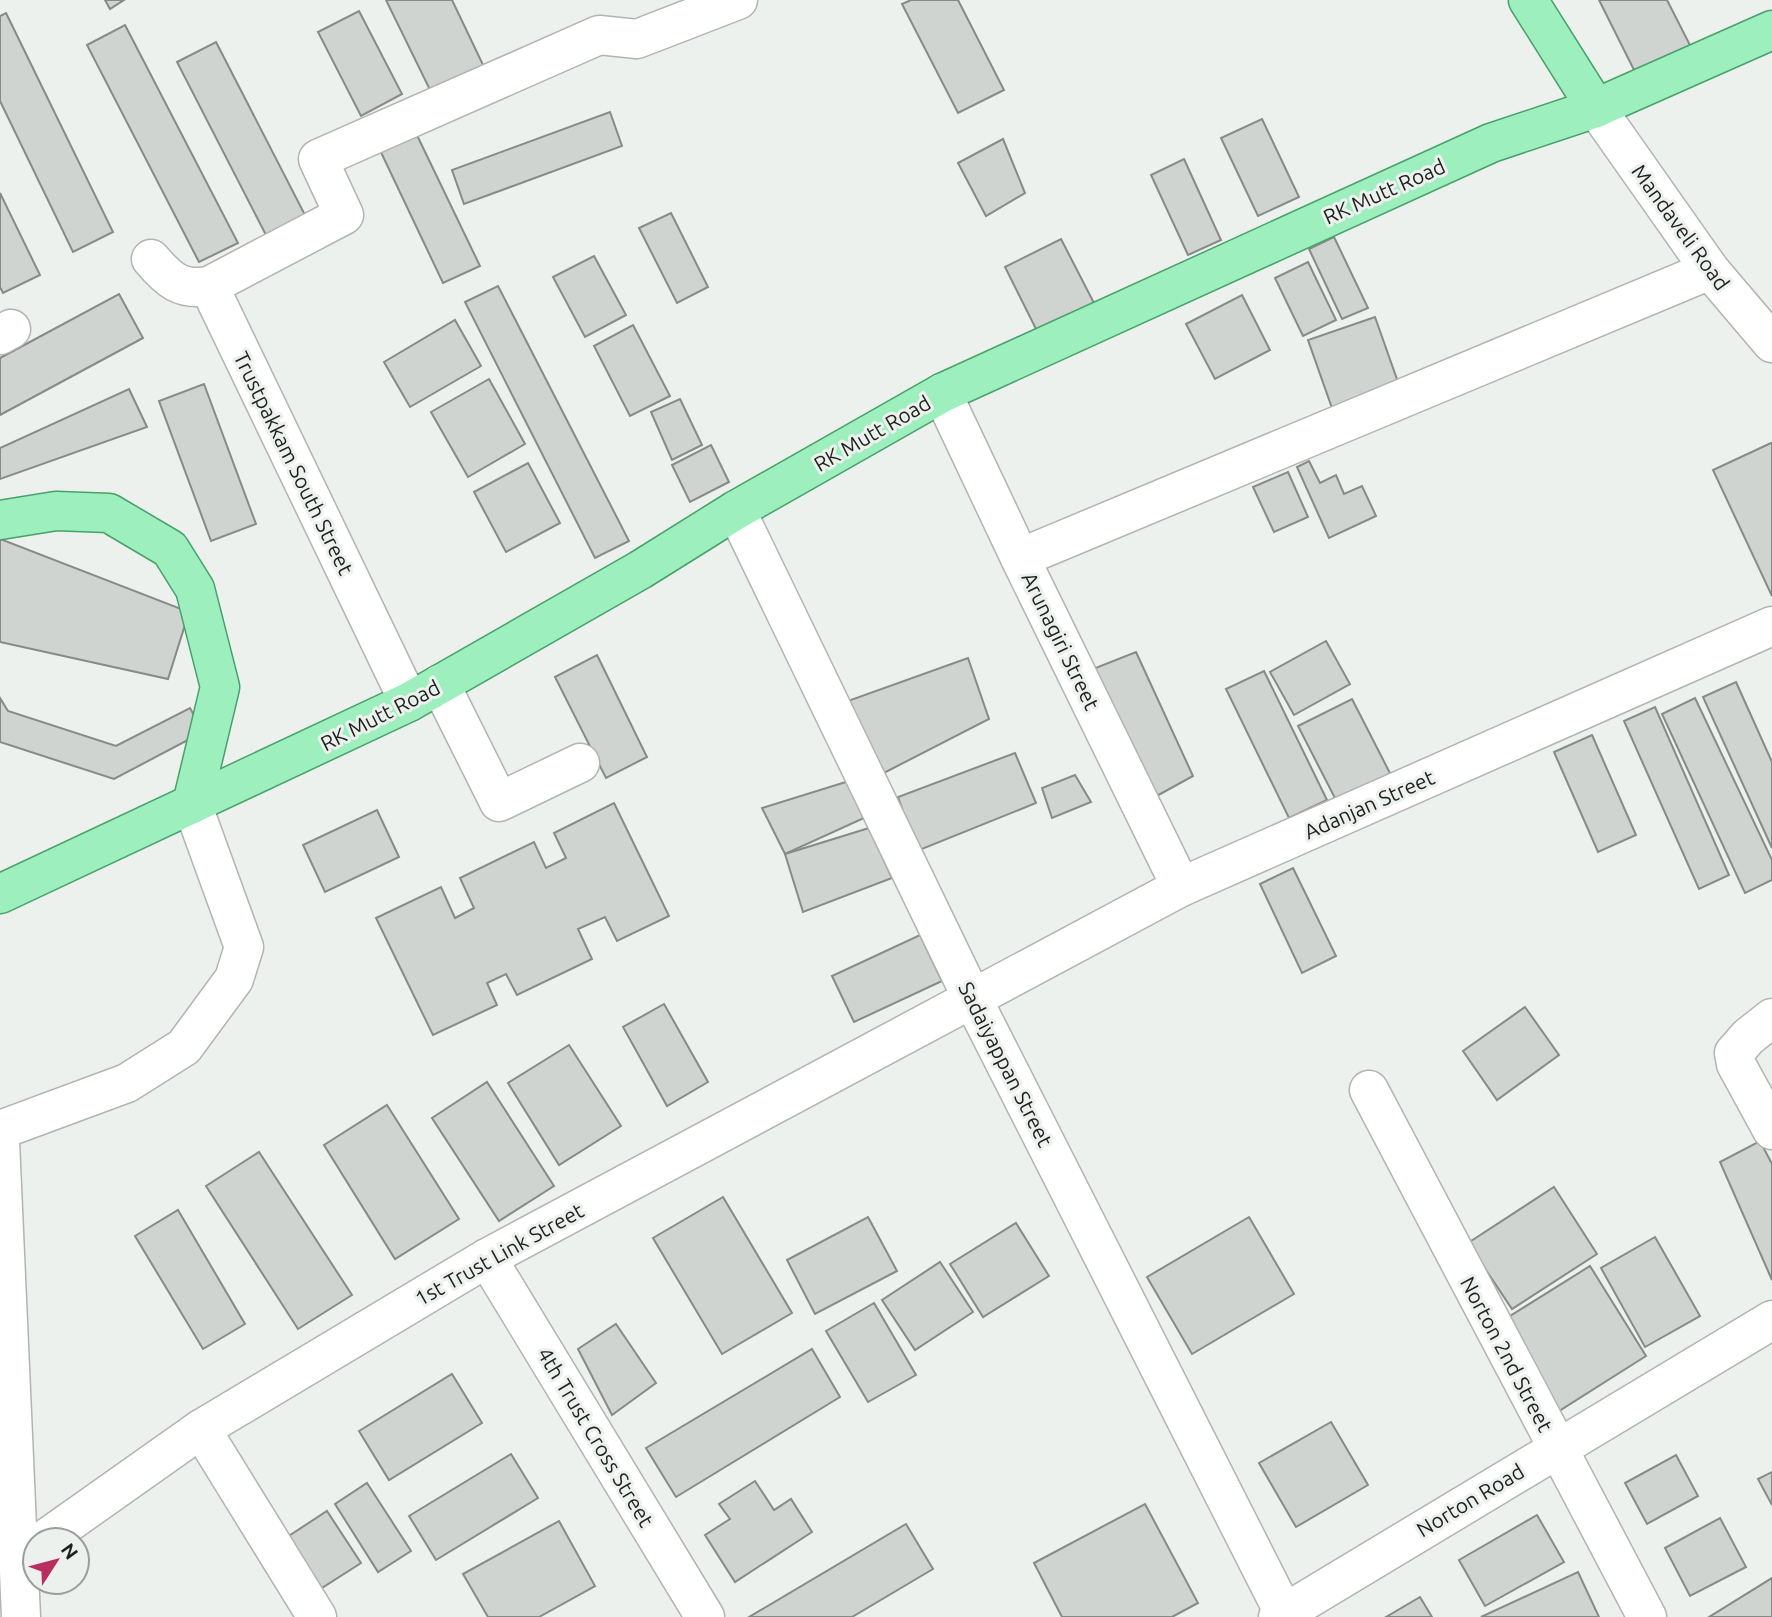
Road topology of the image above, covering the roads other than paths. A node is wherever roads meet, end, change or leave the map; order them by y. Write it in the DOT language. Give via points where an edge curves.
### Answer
graph roads {
  1 [pos="738,0"];
  2 [pos="1528,0"];
  3 [pos="1772,30"];
  4 [pos="1596,107"];
  5 [pos="151,259"];
  6 [pos="1710,270"];
  7 [pos="209,286"];
  8 [pos="1772,343"];
  9 [pos="942,393"];
  10 [pos="736,510"];
  11 [pos="0,520"];
  12 [pos="1020,558"];
  13 [pos="1772,626"];
  14 [pos="425,693"];
  15 [pos="580,763"];
  16 [pos="192,804"];
  17 [pos="1181,887"];
  18 [pos="0,894"];
  19 [pos="972,998"];
  20 [pos="1772,1018"];
  21 [pos="1369,1090"];
  22 [pos="0,1130"];
  23 [pos="1772,1130"];
  24 [pos="0,1141"];
  25 [pos="486,1258"];
  26 [pos="4,1317"];
  27 [pos="1772,1320"];
  28 [pos="201,1429"];
  29 [pos="7,1444"];
  30 [pos="1557,1447"];
  31 [pos="28,1526"];
  32 [pos="64,1526"];
  33 [pos="25,1596"];
  34 [pos="1282,1616"];
  35 [pos="21,1617"];
  36 [pos="317,1617"];
  37 [pos="705,1617"];
  38 [pos="1647,1617"];
  1 -- 7 [label="street" via="637,39 599,35 318,159 344,215"];
  2 -- 4 [label="main road"];
  3 -- 4 [label="main road, RK Mutt Road"];
  4 -- 6 [label="street, Mandaveli Road"];
  4 -- 9 [label="main road, RK Mutt Road" via="1491,143"];
  5 -- 7 [label="street" via="169,280 195,289"];
  6 -- 8 [label="street, Mandaveli Road"];
  6 -- 12 [label="street"];
  7 -- 14 [label="street, Trustpakkam South Street"];
  9 -- 10 [label="main road, RK Mutt Road"];
  9 -- 12 [label="street, Arunagiri Street"];
  10 -- 14 [label="main road, RK Mutt Road"];
  10 -- 19 [label="street, Sadaiyappan Street"];
  11 -- 16 [label="main road" via="56,511 109,513 170,549 195,589 220,687"];
  12 -- 17 [label="street, Arunagiri Street"];
  13 -- 17 [label="street, Adanjan Street"];
  14 -- 15 [label="street, Trustpakkam South Street" via="499,802"];
  14 -- 16 [label="main road, RK Mutt Road"];
  16 -- 18 [label="main road, RK Mutt Road"];
  16 -- 22 [label="street" via="244,947 234,979 184,1047 127,1083"];
  17 -- 19 [label="street, Adanjan Street"];
  19 -- 25 [label="street, 1st Trust Link Street"];
  19 -- 34 [label="street, Sadaiyappan Street"];
  20 -- 23 [label="street" via="1734,1053"];
  21 -- 30 [label="street, Norton 2nd Street"];
  24 -- 26 [label="street"];
  25 -- 28 [label="street, 1st Trust Link Street"];
  25 -- 37 [label="street, 4th Trust Cross Street"];
  26 -- 29 [label="street"];
  27 -- 30 [label="street, Norton Road"];
  28 -- 32 [label="street, 1st Trust Link Street"];
  28 -- 36 [label="street"];
  29 -- 31 [label="street"];
  30 -- 34 [label="street, Norton Road"];
  30 -- 38 [label="street, Norton 2nd Street"];
  33 -- 35 [label="street"];
}
